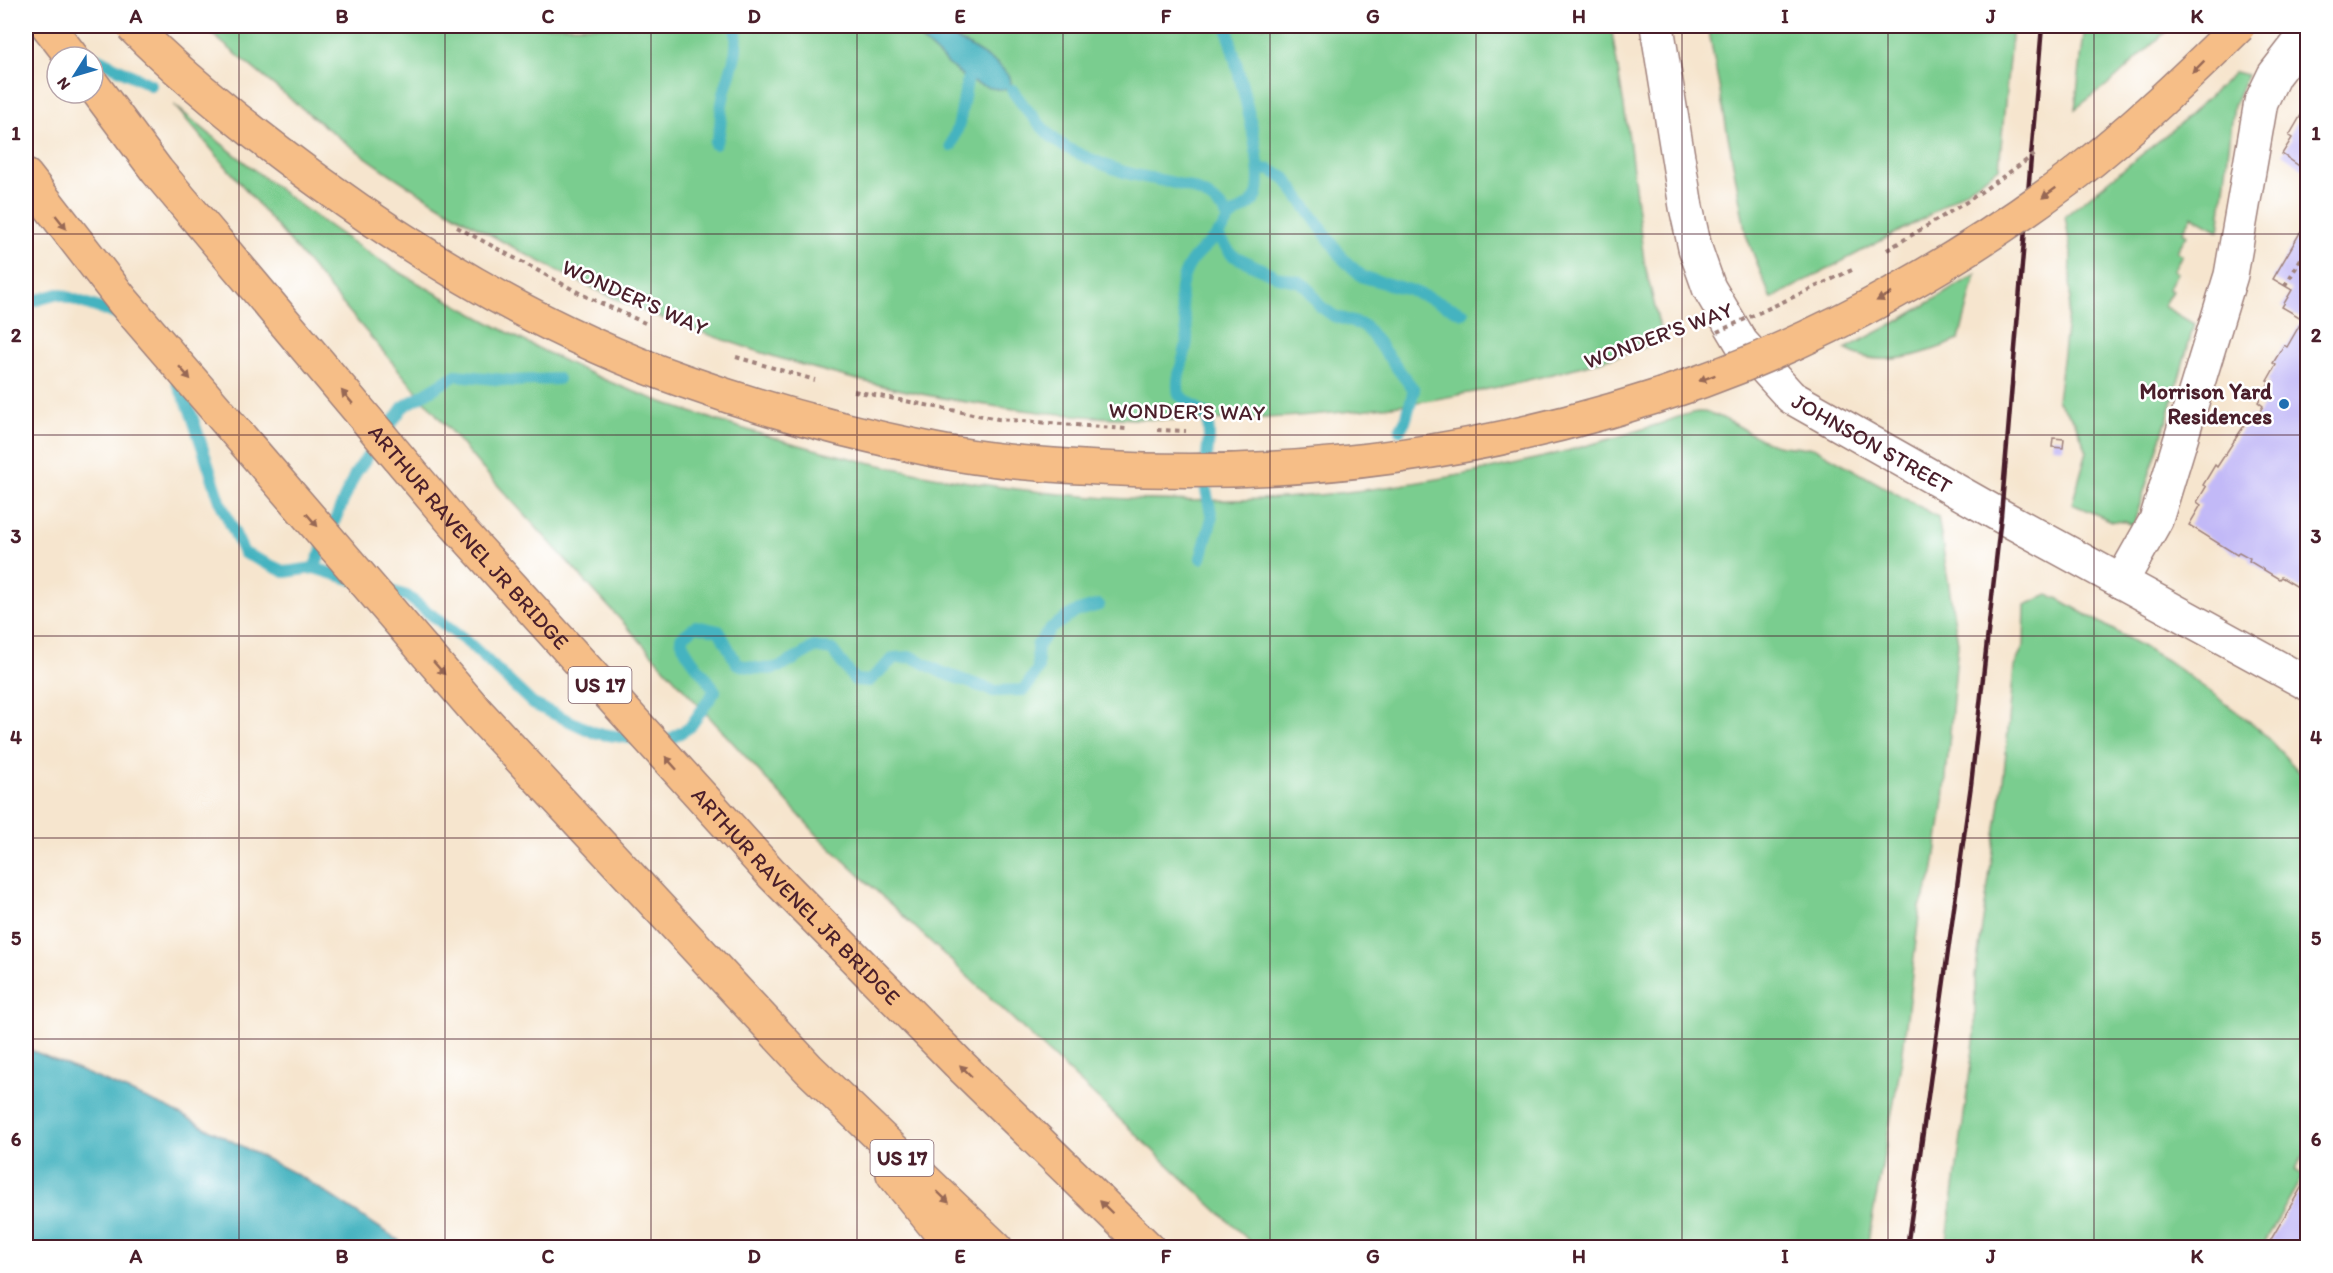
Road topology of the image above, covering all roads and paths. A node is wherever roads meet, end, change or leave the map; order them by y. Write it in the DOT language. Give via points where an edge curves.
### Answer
graph roads {
  1 [pos="48,26"];
  2 [pos="132,26"];
  3 [pos="1657,26"];
  4 [pos="2239,26"];
  5 [pos="2307,31"];
  6 [pos="63,45"];
  7 [pos="105,101"];
  8 [pos="2044,148"];
  9 [pos="26,176"];
  10 [pos="450,223"];
  11 [pos="2307,247"];
  12 [pos="1880,255"];
  13 [pos="1860,266"];
  14 [pos="2285,285"];
  15 [pos="653,327"];
  16 [pos="1710,336"];
  17 [pos="728,354"];
  18 [pos="819,382"];
  19 [pos="842,388"];
  20 [pos="1132,429"];
  21 [pos="1155,430"];
  22 [pos="1189,430"];
  23 [pos="2121,582"];
  24 [pos="2307,684"];
  25 [pos="809,1069"];
  26 [pos="953,1248"];
  27 [pos="996,1248"];
  28 [pos="1148,1248"];
  1 -- 6 [label="highway"];
  4 -- 2 [label="highway, one-way, bridge" via="2169,95 2076,174 1999,228 1890,294 1705,380 1497,441 1298,469 1178,473 1057,466 937,451 808,419 682,381 575,336 469,280 370,219 268,145"];
  3 -- 23 [label="street, JOHNSON STREET" via="1695,248 1708,288 1741,342 1791,397"];
  5 -- 23 [label="street" via="2274,75 2261,102 2231,274 2156,520"];
  28 -- 7 [label="highway, ARTHUR RAVENEL JR BRIDGE / US 17, one-way" via="961,1066 732,830 453,522 157,171"];
  8 -- 12 [label="path, bridge"];
  9 -- 25 [label="highway, US 17, one-way" via="123,301 478,713"];
  10 -- 15 [label="path, WONDER'S WAY, bridge" via="583,295"];
  11 -- 14 [label="path"];
  13 -- 16 [label="path, WONDER'S WAY, bridge"];
  17 -- 18 [label="path, WONDER'S WAY, bridge"];
  19 -- 20 [label="path, WONDER'S WAY, bridge" via="998,419"];
  21 -- 22 [label="path, WONDER'S WAY, bridge"];
  23 -- 24 [label="street, JOHNSON STREET"];
  25 -- 26 [label="highway"];
  25 -- 27 [label="highway, US 17, one-way"];
}
